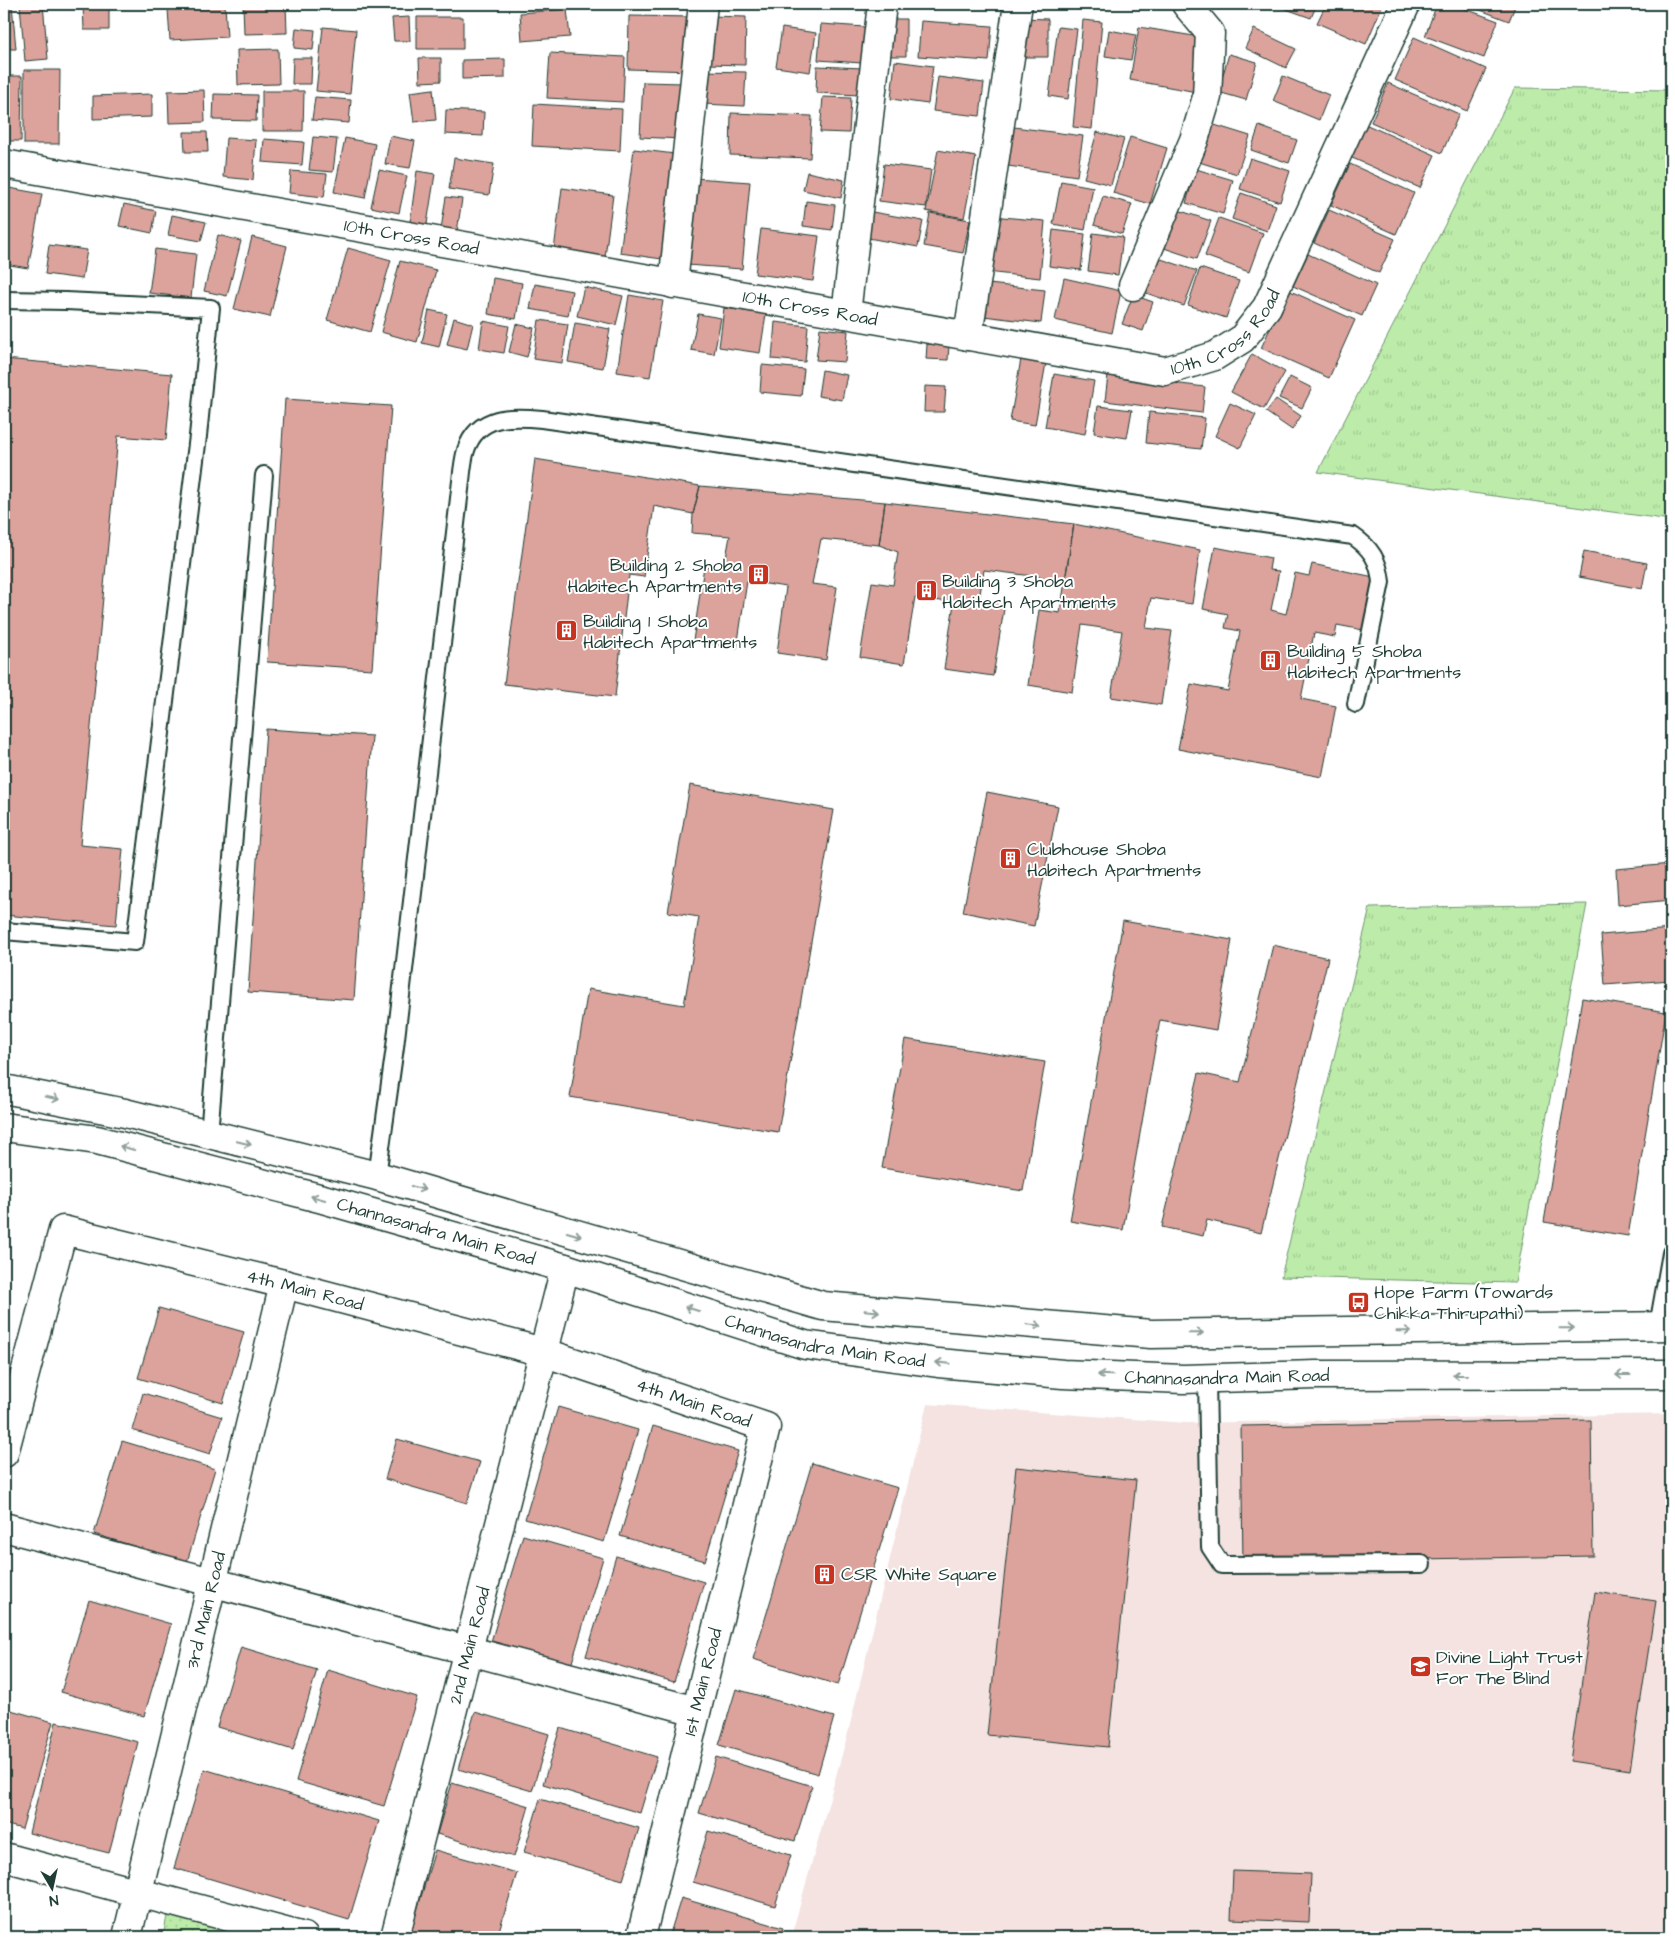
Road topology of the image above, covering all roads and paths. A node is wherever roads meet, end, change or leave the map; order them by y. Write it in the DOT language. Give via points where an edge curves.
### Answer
graph roads {
  1 [pos="703,4"];
  2 [pos="882,4"];
  3 [pos="1018,4"];
  4 [pos="1186,4"];
  5 [pos="1406,4"];
  6 [pos="4,164"];
  7 [pos="674,284"];
  8 [pos="1133,286"];
  9 [pos="4,300"];
  10 [pos="846,314"];
  11 [pos="968,336"];
  12 [pos="264,475"];
  13 [pos="1356,704"];
  14 [pos="4,931"];
  15 [pos="4,1089"];
  16 [pos="171,1124"];
  17 [pos="4,1127"];
  18 [pos="209,1134"];
  19 [pos="166,1159"];
  20 [pos="378,1176"];
  21 [pos="1671,1259"];
  22 [pos="565,1268"];
  23 [pos="284,1284"];
  24 [pos="823,1306"];
  25 [pos="1665,1326"];
  26 [pos="545,1343"];
  27 [pos="805,1345"];
  28 [pos="1671,1374"];
  29 [pos="1207,1378"];
  30 [pos="766,1427"];
  31 [pos="4,1453"];
  32 [pos="4,1528"];
  33 [pos="1422,1564"];
  34 [pos="212,1582"];
  35 [pos="468,1650"];
  36 [pos="696,1711"];
  37 [pos="4,1858"];
  38 [pos="138,1893"];
  39 [pos="127,1937"];
  40 [pos="304,1937"];
  41 [pos="395,1937"];
  42 [pos="641,1937"];
  1 -- 7 [label="street"];
  2 -- 10 [label="street"];
  3 -- 11 [label="street"];
  4 -- 8 [label="street" via="1210,33 1207,97 1194,140"];
  5 -- 11 [label="street, 10th Cross Road" via="1267,307 1242,339 1215,356 1166,371"];
  6 -- 7 [label="street, 10th Cross Road"];
  7 -- 10 [label="street, 10th Cross Road"];
  9 -- 14 [label="lane" via="211,308 135,942"];
  10 -- 11 [label="street, 10th Cross Road"];
  12 -- 18 [label="lane"];
  13 -- 20 [label="lane" via="1380,582 1378,564 1373,555 1353,536 542,419 505,417 494,420 477,432 466,449 464,459"];
  15 -- 16 [label="street, Channasandra Main Road, one-way"];
  16 -- 18 [label="street, Channasandra Main Road"];
  16 -- 19 [label="street"];
  19 -- 17 [label="street, Channasandra Main Road, one-way" via="96,1140"];
  18 -- 20 [label="street, Channasandra Main Road, one-way"];
  22 -- 19 [label="street, Channasandra Main Road, one-way" via="323,1199"];
  20 -- 24 [label="street, Channasandra Main Road, one-way"];
  21 -- 25 [label="lane"];
  22 -- 26 [label="street, 2nd Main Road"];
  27 -- 22 [label="street, Channasandra Main Road, one-way"];
  23 -- 26 [label="street, 4th Main Road"];
  23 -- 31 [label="street, 4th Main Road" via="63,1230"];
  23 -- 34 [label="street, 3rd Main Road"];
  24 -- 25 [label="street, Channasandra Main Road, one-way" via="1151,1334"];
  24 -- 27 [label="street"];
  26 -- 30 [label="street, 4th Main Road"];
  26 -- 35 [label="street, 2nd Main Road"];
  29 -- 27 [label="street, Channasandra Main Road, one-way" via="1063,1374 938,1363"];
  28 -- 29 [label="street, Channasandra Main Road, one-way"];
  29 -- 33 [label="lane" via="1210,1547 1222,1565"];
  30 -- 36 [label="street, 1st Main Road"];
  32 -- 34 [label="street"];
  34 -- 35 [label="street"];
  34 -- 38 [label="street, 3rd Main Road"];
  35 -- 36 [label="street"];
  35 -- 41 [label="street, 2nd Main Road"];
  36 -- 42 [label="street, 1st Main Road"];
  37 -- 38 [label="street"];
  38 -- 39 [label="street, 3rd Main Road"];
  38 -- 40 [label="street"];
}
